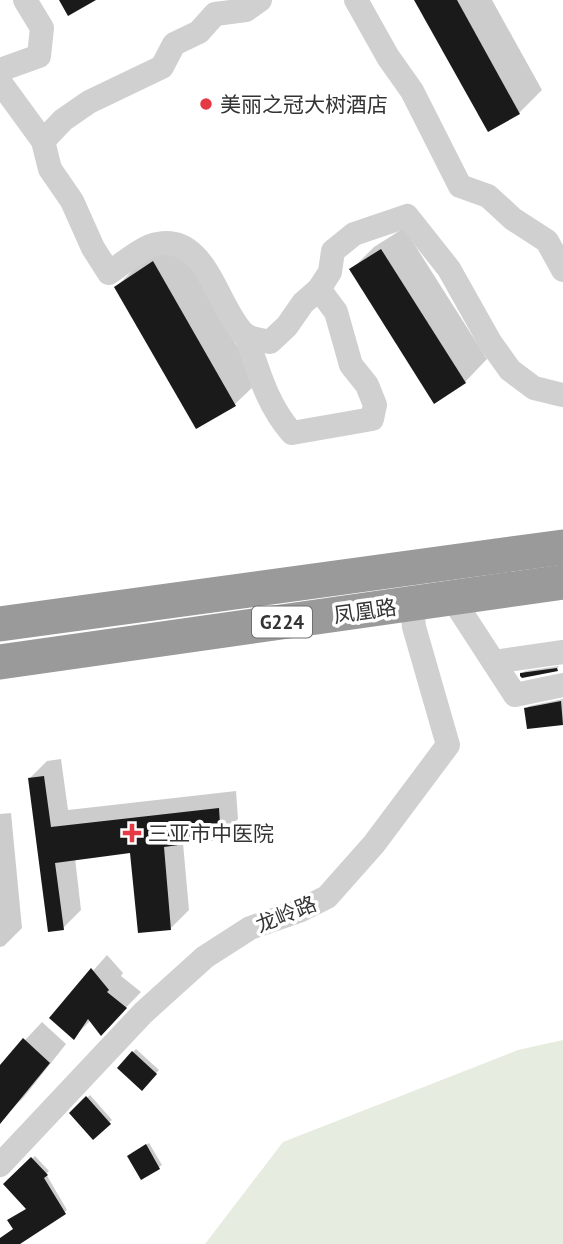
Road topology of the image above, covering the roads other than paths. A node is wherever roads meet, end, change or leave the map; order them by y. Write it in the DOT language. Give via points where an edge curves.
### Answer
graph roads {
  1 [pos="24,0"];
  2 [pos="260,0"];
  3 [pos="356,0"];
  4 [pos="0,70"];
  5 [pos="0,82"];
  6 [pos="43,141"];
  7 [pos="563,270"];
  8 [pos="318,289"];
  9 [pos="246,335"];
  10 [pos="563,396"];
  11 [pos="563,547"];
  12 [pos="563,582"];
  13 [pos="452,598"];
  14 [pos="412,604"];
  15 [pos="0,624"];
  16 [pos="563,652"];
  17 [pos="0,662"];
  18 [pos="494,662"];
  19 [pos="563,685"];
  20 [pos="0,1165"];
  1 -- 4 [label="street" via="42,27 39,56"];
  2 -- 6 [label="street" via="246,10 215,15 199,32 174,44 162,67 89,102"];
  3 -- 7 [label="street" via="412,91 460,186 488,196 547,241"];
  5 -- 6 [label="street"];
  6 -- 9 [label="street" via="50,169 109,273 147,247 164,242 187,247"];
  8 -- 9 [label="street" via="270,342"];
  8 -- 9 [label="street" via="336,312 351,365 367,385 375,405 372,419 292,433 263,387"];
  8 -- 10 [label="street" via="330,272 333,251 354,234 407,216 449,269 510,370 534,388"];
  11 -- 15 [label="highway, 凤凰路 / G224"];
  12 -- 13 [label="highway, 凤凰路 / G224"];
  13 -- 14 [label="highway, 凤凰路 / G224"];
  13 -- 18 [label="street"];
  14 -- 17 [label="highway, 凤凰路 / G224"];
  14 -- 20 [label="street, 龙岭路" via="414,627 448,745 374,844 327,897 250,928 205,957 143,1013"];
  16 -- 18 [label="street"];
  18 -- 19 [label="street" via="515,695"];
}
